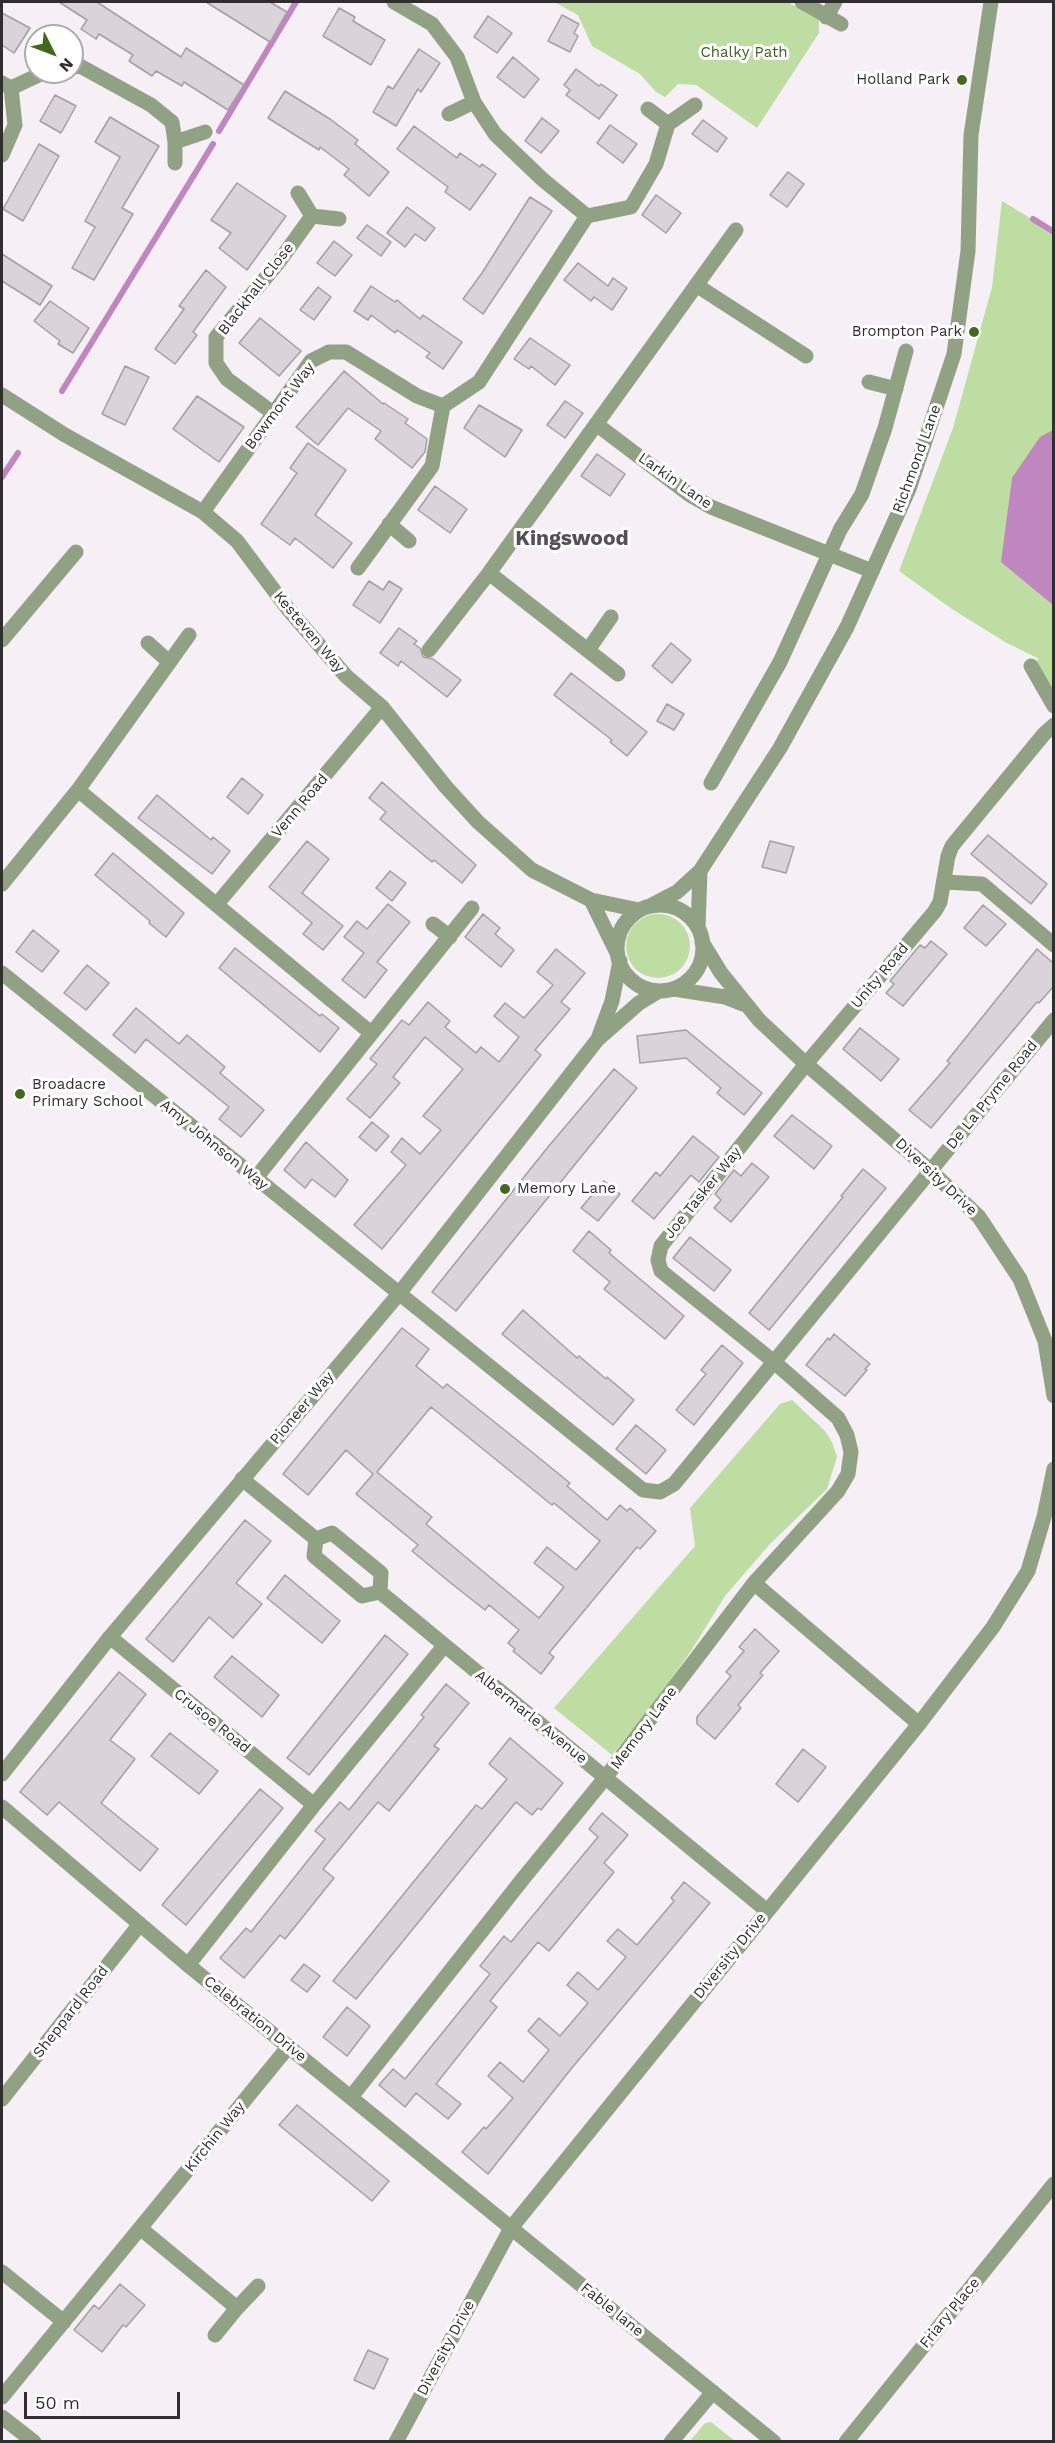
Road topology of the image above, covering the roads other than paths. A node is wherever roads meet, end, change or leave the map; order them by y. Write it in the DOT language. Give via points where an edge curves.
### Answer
graph roads {
  1 [pos="394,2"];
  2 [pos="802,2"];
  3 [pos="835,2"];
  4 [pos="991,2"];
  5 [pos="826,16"];
  6 [pos="841,24"];
  7 [pos="84,68"];
  8 [pos="24,80"];
  9 [pos="6,86"];
  10 [pos="474,102"];
  11 [pos="694,105"];
  12 [pos="648,109"];
  13 [pos="449,114"];
  14 [pos="668,124"];
  15 [pos="204,132"];
  16 [pos="176,142"];
  17 [pos="2,155"];
  18 [pos="175,163"];
  19 [pos="298,193"];
  20 [pos="312,216"];
  21 [pos="588,216"];
  22 [pos="339,219"];
  23 [pos="736,230"];
  24 [pos="696,285"];
  25 [pos="906,351"];
  26 [pos="806,356"];
  27 [pos="869,382"];
  28 [pos="896,389"];
  29 [pos="2,396"];
  30 [pos="443,406"];
  31 [pos="273,413"];
  32 [pos="596,424"];
  33 [pos="203,512"];
  34 [pos="389,524"];
  35 [pos="409,541"];
  36 [pos="76,552"];
  37 [pos="828,554"];
  38 [pos="358,568"];
  39 [pos="872,571"];
  40 [pos="489,573"];
  41 [pos="611,617"];
  42 [pos="189,635"];
  43 [pos="2,640"];
  44 [pos="148,643"];
  45 [pos="429,650"];
  46 [pos="588,650"];
  47 [pos="168,661"];
  48 [pos="1031,666"];
  49 [pos="618,674"];
  50 [pos="1053,706"];
  51 [pos="382,707"];
  52 [pos="1053,725"];
  53 [pos="711,783"];
  54 [pos="78,790"];
  55 [pos="700,871"];
  56 [pos="944,882"];
  57 [pos="2,884"];
  58 [pos="591,900"];
  59 [pos="218,904"];
  60 [pos="646,907"];
  61 [pos="472,908"];
  62 [pos="433,924"];
  63 [pos="700,935"];
  64 [pos="450,937"];
  65 [pos="1053,945"];
  66 [pos="618,957"];
  67 [pos="2,973"];
  68 [pos="666,990"];
  69 [pos="746,1005"];
  70 [pos="1053,1020"];
  71 [pos="372,1033"];
  72 [pos="598,1039"];
  73 [pos="806,1064"];
  74 [pos="931,1171"];
  75 [pos="255,1179"];
  76 [pos="398,1295"];
  77 [pos="773,1361"];
  78 [pos="1053,1396"];
  79 [pos="1053,1469"];
  80 [pos="242,1479"];
  81 [pos="316,1539"];
  82 [pos="754,1583"];
  83 [pos="380,1592"];
  84 [pos="110,1637"];
  85 [pos="444,1646"];
  86 [pos="919,1724"];
  87 [pos="2,1774"];
  88 [pos="605,1778"];
  89 [pos="314,1804"];
  90 [pos="2,1807"];
  91 [pos="766,1910"];
  92 [pos="140,1924"];
  93 [pos="188,1965"];
  94 [pos="289,2046"];
  95 [pos="351,2097"];
  96 [pos="2,2099"];
  97 [pos="1053,2184"];
  98 [pos="140,2228"];
  99 [pos="511,2228"];
  100 [pos="2,2272"];
  101 [pos="258,2286"];
  102 [pos="237,2308"];
  103 [pos="64,2322"];
  104 [pos="215,2335"];
  105 [pos="712,2391"];
  106 [pos="2,2397"];
  107 [pos="2,2417"];
  108 [pos="34,2442"];
  109 [pos="396,2442"];
  110 [pos="671,2442"];
  111 [pos="774,2442"];
  112 [pos="846,2442"];
  1 -- 10 [label="street" via="432,24 457,57"];
  2 -- 5 [label="street"];
  3 -- 5 [label="street"];
  4 -- 39 [label="street, Richmond Lane" via="971,135 968,251 954,354 909,489"];
  5 -- 6 [label="street"];
  7 -- 16 [label="street" via="151,105 172,122"];
  8 -- 9 [label="street"];
  9 -- 17 [label="street" via="15,125"];
  10 -- 13 [label="street"];
  10 -- 21 [label="street" via="495,134"];
  11 -- 14 [label="street"];
  12 -- 14 [label="street"];
  14 -- 21 [label="street" via="656,164 630,207"];
  15 -- 16 [label="street"];
  16 -- 18 [label="street"];
  19 -- 20 [label="street"];
  20 -- 22 [label="street"];
  20 -- 31 [label="street, Blackhall Close" via="216,337 216,363 227,379"];
  21 -- 30 [label="street" via="479,382"];
  23 -- 24 [label="street"];
  24 -- 26 [label="street"];
  24 -- 32 [label="street"];
  25 -- 28 [label="street"];
  27 -- 28 [label="street"];
  28 -- 37 [label="street" via="862,494"];
  29 -- 33 [label="street, Kesteven Way"];
  30 -- 31 [label="street, Bowmont Way" via="417,396 346,352 329,352 311,362"];
  30 -- 34 [label="street" via="432,466"];
  31 -- 33 [label="street, Bowmont Way"];
  32 -- 37 [label="street, Larkin Lane" via="711,507"];
  32 -- 40 [label="street"];
  33 -- 51 [label="street, Kesteven Way" via="237,541 288,609 346,676"];
  34 -- 35 [label="street"];
  34 -- 38 [label="street"];
  36 -- 43 [label="street"];
  37 -- 39 [label="street, Larkin Lane"];
  37 -- 53 [label="street" via="780,662"];
  39 -- 55 [label="street, Richmond Lane" via="847,627 780,748"];
  40 -- 45 [label="street"];
  40 -- 46 [label="street"];
  41 -- 46 [label="street"];
  42 -- 47 [label="street"];
  44 -- 47 [label="street"];
  46 -- 49 [label="street"];
  47 -- 54 [label="street"];
  48 -- 50 [label="street"];
  51 -- 58 [label="street, Kesteven Way" via="478,822 532,870"];
  51 -- 59 [label="street, Venn Road"];
  52 -- 56 [label="street, Unity Road" via="952,846"];
  54 -- 57 [label="street"];
  54 -- 59 [label="street"];
  55 -- 60 [label="street, Richmond Lane" via="677,892"];
  55 -- 63 [label="street"];
  56 -- 65 [label="street" via="982,884"];
  56 -- 73 [label="street, Unity Road" via="935,911"];
  58 -- 60 [label="street, Kesteven Way"];
  58 -- 66 [label="street"];
  59 -- 71 [label="street"];
  60 -- 63 [label="street" via="666,905 679,909 690,917"];
  60 -- 66 [label="street" via="628,918 620,930"];
  61 -- 64 [label="street"];
  62 -- 64 [label="street"];
  63 -- 68 [label="street" via="702,957 696,971 686,982"];
  63 -- 69 [label="street, Diversity Drive" via="721,973"];
  64 -- 71 [label="street"];
  66 -- 68 [label="street" via="632,981 644,988"];
  66 -- 72 [label="street, Pioneer Way" via="612,1000"];
  67 -- 75 [label="street, Amy Johnson Way"];
  68 -- 69 [label="street, Diversity Drive" via="725,997"];
  68 -- 72 [label="street, Pioneer Way" via="639,1003"];
  69 -- 73 [label="street, Diversity Drive"];
  70 -- 74 [label="street, De La Pryme Road"];
  71 -- 75 [label="street"];
  72 -- 76 [label="street, Pioneer Way"];
  73 -- 74 [label="street, Diversity Drive"];
  73 -- 77 [label="street, Joe Tasker Way" via="669,1234 658,1260 661,1272"];
  74 -- 77 [label="street"];
  74 -- 78 [label="street, Diversity Drive" via="979,1217 1020,1279 1045,1341"];
  75 -- 76 [label="street, Amy Johnson Way"];
  76 -- 77 [label="street" via="643,1490 660,1492 674,1484"];
  76 -- 80 [label="street, Pioneer Way"];
  77 -- 82 [label="street, Memory Lane" via="838,1418 851,1452 848,1474 838,1491"];
  79 -- 86 [label="street, Diversity Drive" via="1028,1571 993,1627"];
  80 -- 81 [label="street"];
  80 -- 84 [label="street, Pioneer Way"];
  81 -- 83 [label="street" via="314,1556 362,1596"];
  81 -- 83 [label="street" via="332,1533 381,1573"];
  82 -- 86 [label="street"];
  82 -- 88 [label="street, Memory Lane"];
  83 -- 85 [label="street, Albermarle Avenue"];
  84 -- 87 [label="street, Pioneer Way"];
  84 -- 89 [label="street, Crusoe Road"];
  85 -- 88 [label="street, Albermarle Avenue"];
  85 -- 89 [label="street"];
  86 -- 91 [label="street, Diversity Drive"];
  88 -- 91 [label="street, Albermarle Avenue"];
  88 -- 95 [label="street, Memory Lane"];
  89 -- 93 [label="street"];
  90 -- 92 [label="street, Celebration Drive"];
  91 -- 99 [label="street, Diversity Drive"];
  92 -- 93 [label="street, Celebration Drive"];
  92 -- 96 [label="street, Sheppard Road"];
  93 -- 94 [label="street, Celebration Drive"];
  94 -- 95 [label="street, Celebration Drive"];
  94 -- 98 [label="street, Kirchin Way"];
  95 -- 99 [label="street, Celebration Drive"];
  97 -- 112 [label="street, Friary Place"];
  98 -- 102 [label="street"];
  98 -- 103 [label="street, Kirchin Way"];
  99 -- 105 [label="street, Fable lane"];
  99 -- 109 [label="street, Diversity Drive"];
  100 -- 103 [label="street"];
  101 -- 102 [label="street"];
  102 -- 104 [label="street"];
  103 -- 106 [label="street, Kirchin Way"];
  105 -- 110 [label="street"];
  105 -- 111 [label="street, Fable lane"];
  107 -- 108 [label="street"];
}
